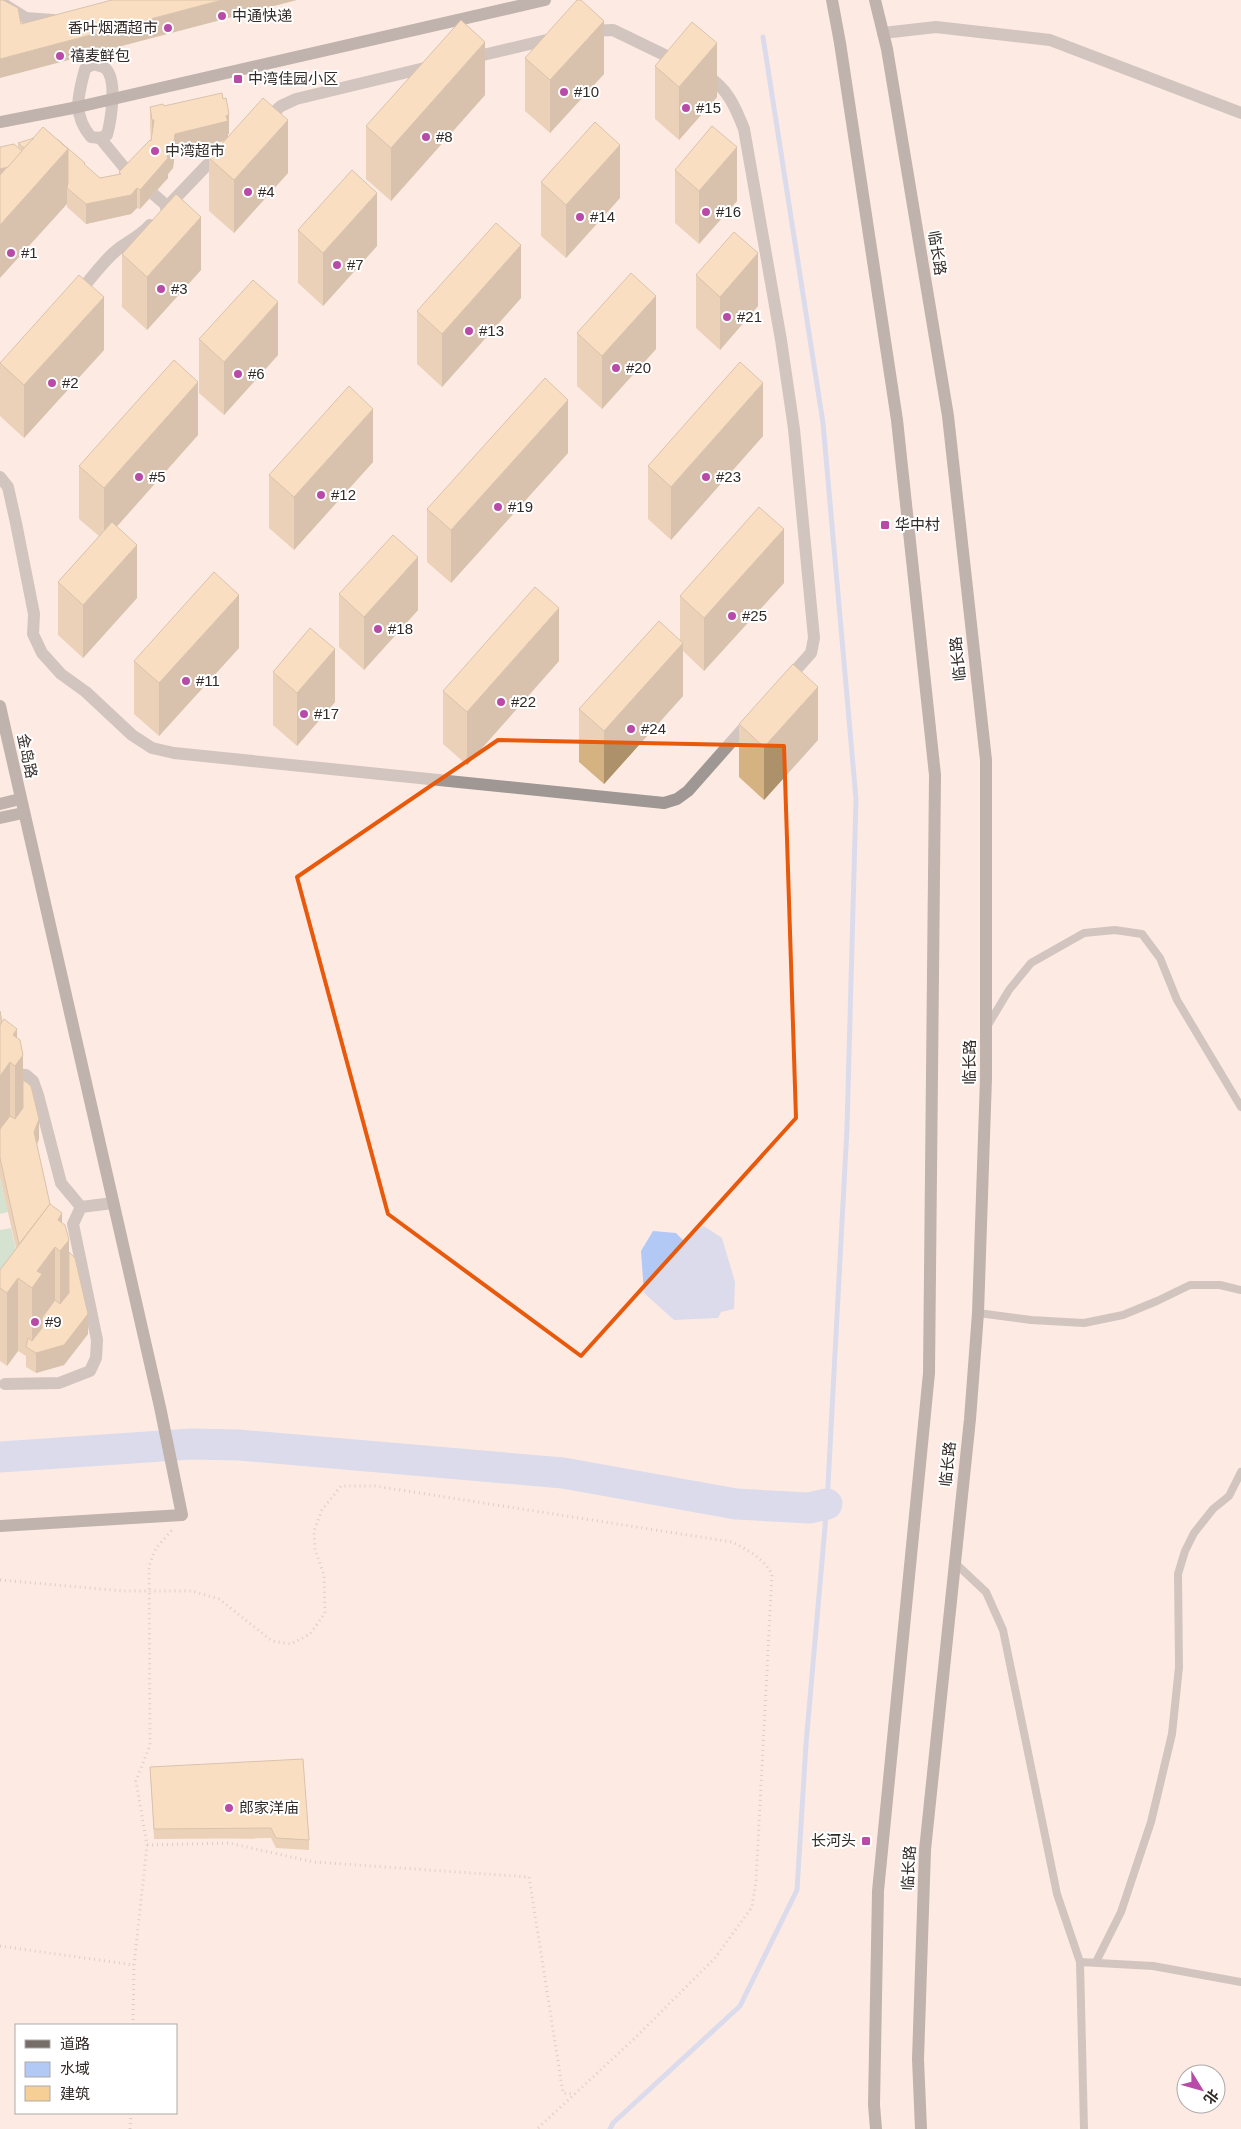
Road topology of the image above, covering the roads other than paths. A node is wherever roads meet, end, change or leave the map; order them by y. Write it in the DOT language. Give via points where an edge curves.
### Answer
graph roads {
  1 [pos="545,0"];
  2 [pos="832,0"];
  3 [pos="875,0"];
  4 [pos="0,2"];
  5 [pos="64,17"];
  6 [pos="883,33"];
  7 [pos="112,98"];
  8 [pos="78,107"];
  9 [pos="1241,113"];
  10 [pos="0,122"];
  11 [pos="257,128"];
  12 [pos="100,138"];
  13 [pos="232,149"];
  14 [pos="167,206"];
  15 [pos="70,302"];
  16 [pos="0,477"];
  17 [pos="779,690"];
  18 [pos="0,706"];
  19 [pos="759,711"];
  20 [pos="20,799"];
  21 [pos="0,804"];
  22 [pos="23,813"];
  23 [pos="0,818"];
  24 [pos="986,1028"];
  25 [pos="6,1074"];
  26 [pos="1241,1107"];
  27 [pos="113,1203"];
  28 [pos="80,1207"];
  29 [pos="1241,1290"];
  30 [pos="978,1313"];
  31 [pos="5,1384"];
  32 [pos="1241,1472"];
  33 [pos="0,1526"];
  34 [pos="955,1563"];
  35 [pos="1080,1962"];
  36 [pos="1096,1962"];
  37 [pos="1241,1982"];
  38 [pos="876,2129"];
  39 [pos="921,2129"];
  40 [pos="1084,2129"];
  1 -- 7 [label="main road"];
  2 -- 38 [label="main road, 临长路" via="896,420 935,775 929,1373 878,1891"];
  3 -- 6 [label="main road, 临长路"];
  4 -- 5 [label="street" via="26,18 49,21"];
  6 -- 9 [label="street" via="936,27 1050,40"];
  6 -- 24 [label="main road, 临长路" via="948,416 985,750"];
  7 -- 8 [label="main road"];
  7 -- 8 [label="street" via="112,78 92,59 85,69"];
  7 -- 12 [label="street" via="107,135"];
  8 -- 10 [label="main road"];
  8 -- 12 [label="street" via="80,121 86,130 91,137"];
  11 -- 17 [label="street" via="281,106 296,99 590,30 613,30 691,68 711,78 733,100 744,129 782,340 814,638 811,653"];
  12 -- 14 [label="street" via="128,172"];
  13 -- 14 [label="street" via="207,165"];
  14 -- 15 [label="street" via="147,228 122,246"];
  16 -- 19 [label="street" via="8,487 34,614 33,634 42,653 61,674 86,692 132,735 152,748 174,753 664,803 688,791"];
  18 -- 20 [label="main road, 金岛路"];
  20 -- 21 [label="main road"];
  20 -- 22 [label="main road, 金岛路"];
  22 -- 23 [label="main road"];
  22 -- 27 [label="main road, 金岛路"];
  24 -- 26 [label="lane" via="1009,990 1031,963 1084,933 1115,930 1142,934 1160,958 1177,1000"];
  24 -- 30 [label="main road, 临长路"];
  25 -- 28 [label="street" via="26,1075 33,1081 61,1183"];
  27 -- 28 [label="street"];
  27 -- 33 [label="main road, 金岛路" via="182,1515"];
  28 -- 31 [label="street" via="73,1224 97,1340 96,1358 90,1371 59,1384"];
  29 -- 30 [label="lane" via="1220,1285 1190,1285 1123,1314 1084,1323"];
  30 -- 34 [label="main road, 临长路"];
  32 -- 36 [label="lane" via="1229,1496 1213,1509 1194,1533 1178,1574 1179,1666 1172,1734 1151,1822 1121,1912"];
  34 -- 35 [label="lane" via="986,1592 1003,1630 1057,1894"];
  34 -- 39 [label="main road, 临长路" via="925,1850 918,2060"];
  35 -- 36 [label="lane"];
  35 -- 40 [label="lane"];
  36 -- 37 [label="lane" via="1153,1966"];
}
